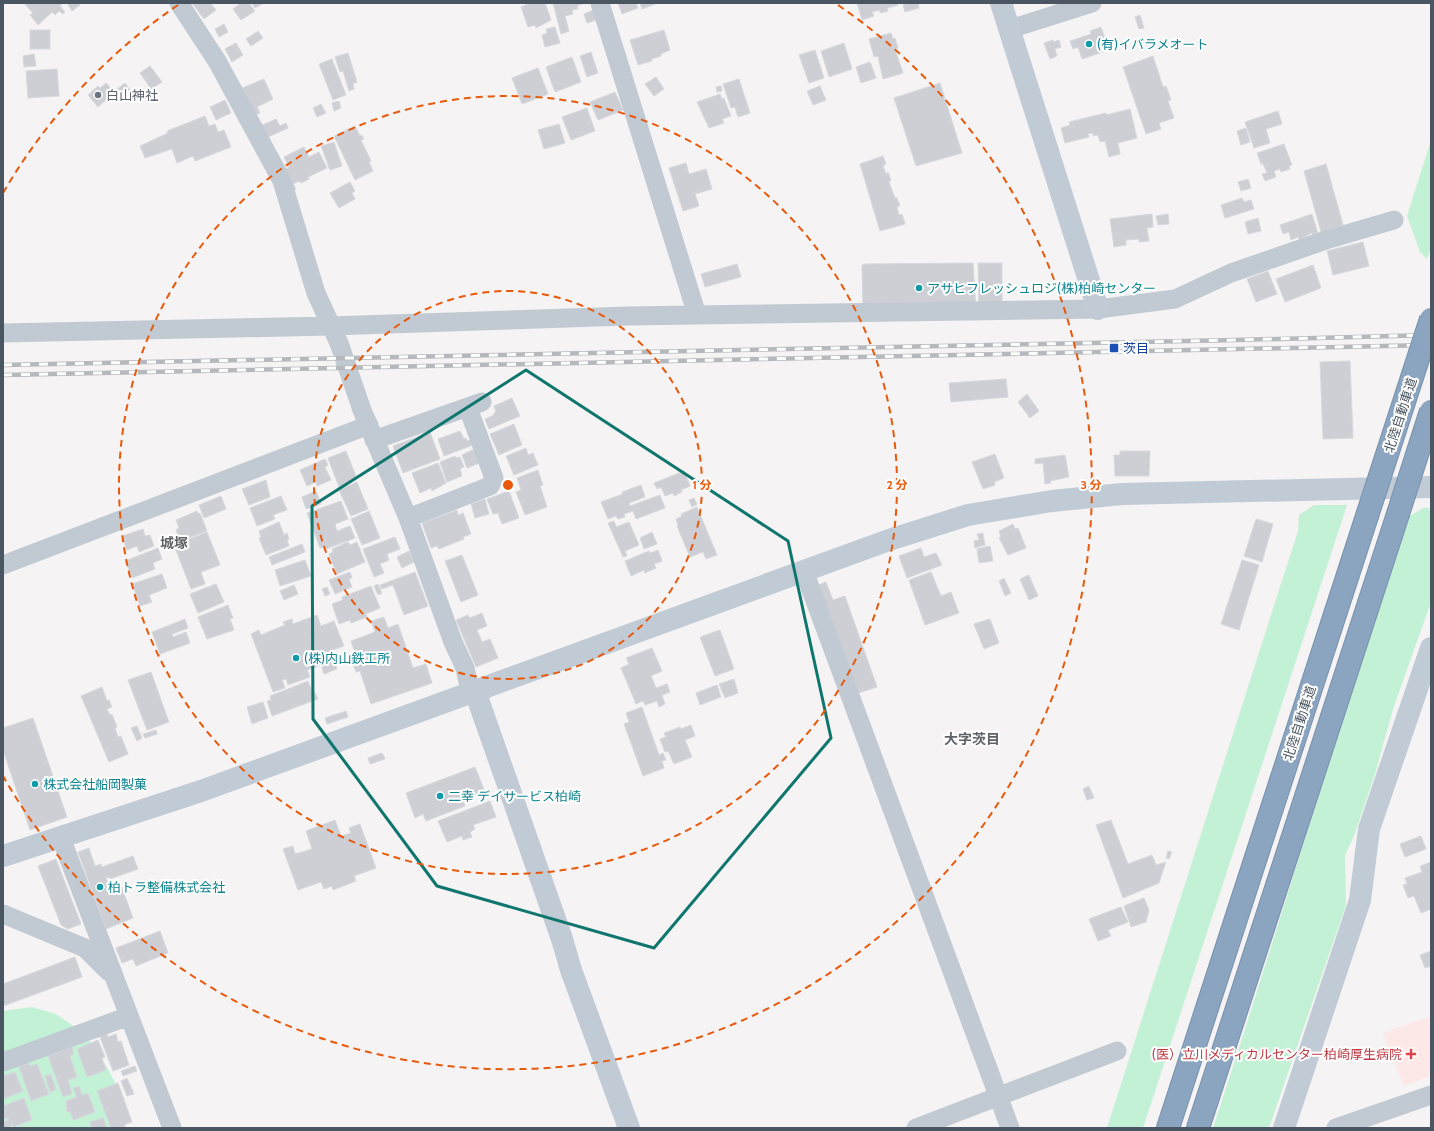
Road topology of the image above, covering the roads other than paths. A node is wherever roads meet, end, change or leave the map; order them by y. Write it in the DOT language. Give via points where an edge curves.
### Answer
graph roads {
  1 [pos="179,3"];
  2 [pos="600,3"];
  3 [pos="1001,3"];
  4 [pos="1092,3"];
  5 [pos="1010,29"];
  6 [pos="1394,220"];
  7 [pos="1098,309"];
  8 [pos="697,315"];
  9 [pos="1431,319"];
  10 [pos="330,326"];
  11 [pos="3,333"];
  12 [pos="1431,411"];
  13 [pos="371,432"];
  14 [pos="1431,487"];
  15 [pos="408,518"];
  16 [pos="3,565"];
  17 [pos="804,571"];
  18 [pos="1431,648"];
  19 [pos="475,692"];
  20 [pos="61,838"];
  21 [pos="3,856"];
  22 [pos="3,914"];
  23 [pos="114,977"];
  24 [pos="129,1016"];
  25 [pos="1117,1052"];
  26 [pos="3,1062"];
  27 [pos="1431,1095"];
  28 [pos="998,1098"];
  29 [pos="166,1126"];
  30 [pos="629,1128"];
  31 [pos="916,1128"];
  32 [pos="1010,1128"];
  33 [pos="1168,1128"];
  34 [pos="1198,1128"];
  35 [pos="1284,1128"];
  36 [pos="1336,1128"];
  1 -- 10 [label="street" via="217,60 282,181 316,293"];
  2 -- 8 [label="street"];
  3 -- 5 [label="street"];
  4 -- 5 [label="street"];
  5 -- 7 [label="street"];
  6 -- 7 [label="street" via="1326,240 1231,273 1175,299"];
  7 -- 8 [label="street"];
  8 -- 10 [label="street"];
  9 -- 33 [label="highway, 北陸自動車道, bridge"];
  10 -- 11 [label="street"];
  10 -- 13 [label="street" via="339,343"];
  12 -- 34 [label="highway, bridge"];
  13 -- 15 [label="street"];
  13 -- 15 [label="street" via="475,405 494,478 490,486"];
  13 -- 16 [label="street"];
  14 -- 17 [label="street" via="1130,494 1052,501 968,515"];
  15 -- 19 [label="street" via="468,682"];
  17 -- 19 [label="street"];
  17 -- 28 [label="street"];
  18 -- 35 [label="street" via="1370,829 1360,900"];
  19 -- 20 [label="street" via="202,791"];
  19 -- 30 [label="street" via="571,970"];
  20 -- 21 [label="street"];
  20 -- 23 [label="street"];
  22 -- 23 [label="street" via="85,948"];
  23 -- 24 [label="street"];
  24 -- 26 [label="street"];
  24 -- 29 [label="street"];
  25 -- 28 [label="street"];
  27 -- 36 [label="street"];
  28 -- 31 [label="street"];
  28 -- 32 [label="street"];
}
